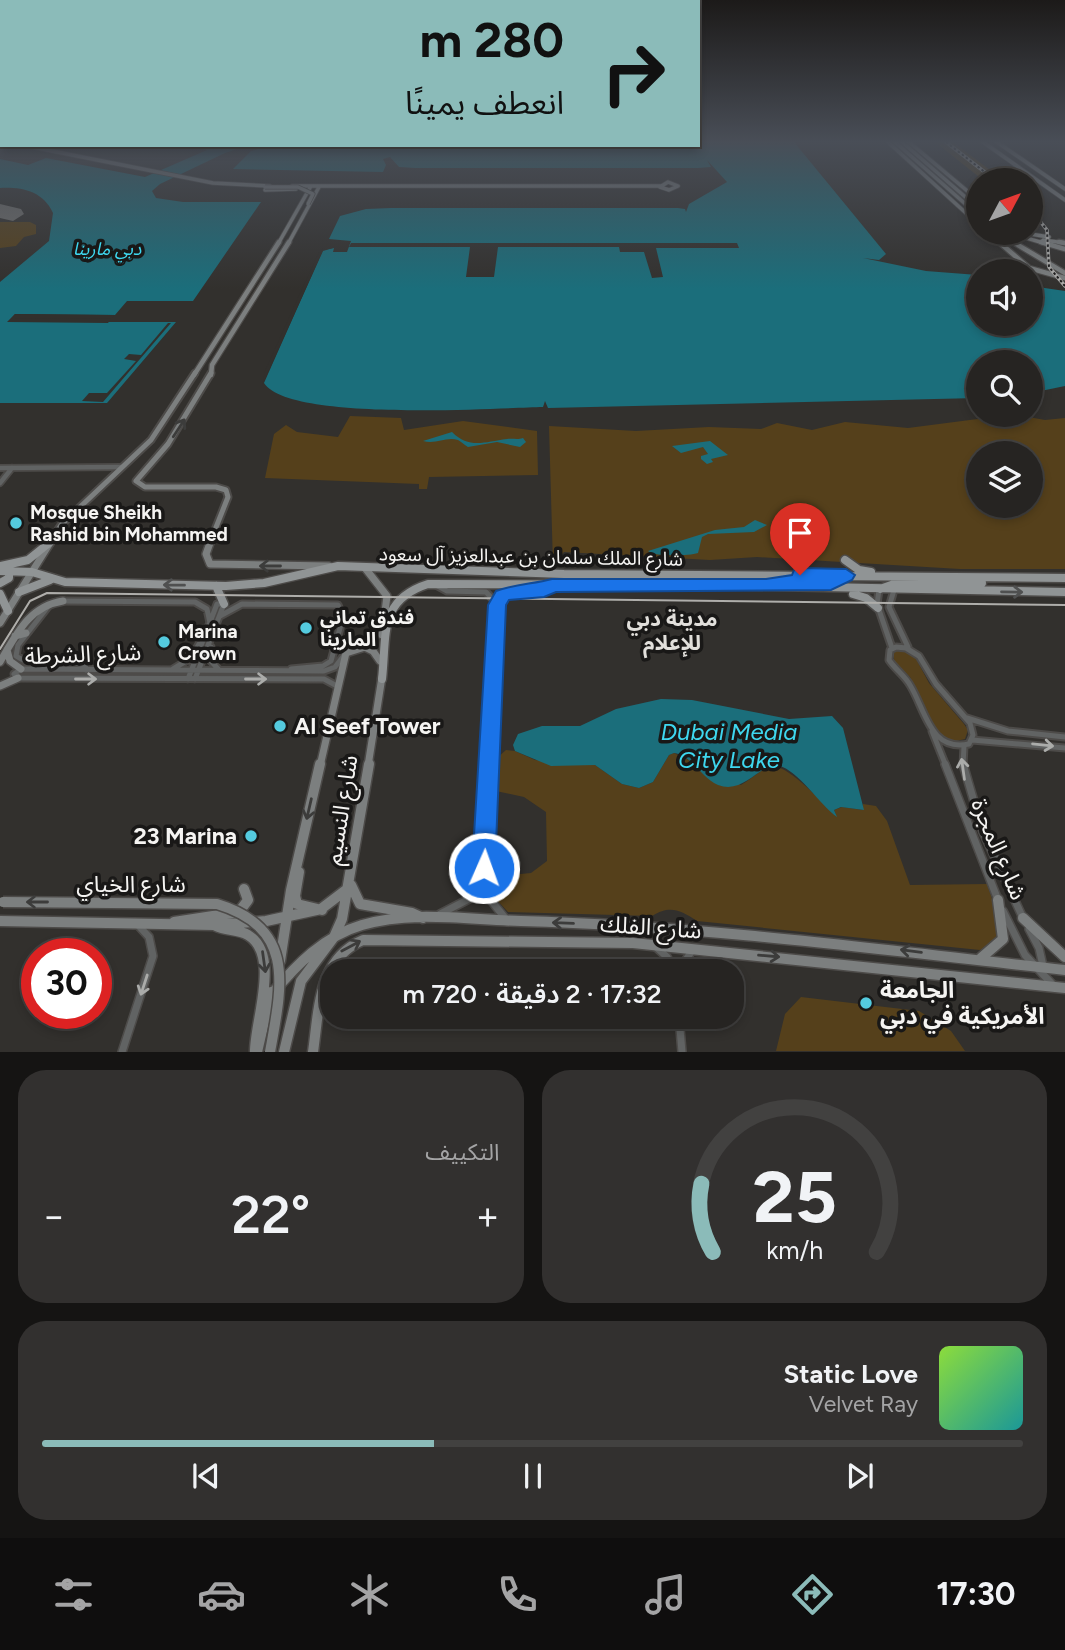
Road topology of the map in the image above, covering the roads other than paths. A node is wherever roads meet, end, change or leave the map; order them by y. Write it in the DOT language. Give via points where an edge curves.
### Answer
graph roads {
  1 [pos="291,191"];
  2 [pos="303,191"];
  3 [pos="309,191"];
  4 [pos="317,191"];
  5 [pos="325,191"];
  6 [pos="942,191"];
  7 [pos="951,191"];
  8 [pos="959,191"];
  9 [pos="1060,191"];
  10 [pos="966,193"];
  11 [pos="1065,195"];
  12 [pos="965,196"];
  13 [pos="313,199"];
  14 [pos="305,202"];
  15 [pos="966,204"];
  16 [pos="966,213"];
  17 [pos="1043,237"];
  18 [pos="1065,241"];
  19 [pos="1043,243"];
  20 [pos="1002,245"];
  21 [pos="1018,245"];
  22 [pos="1065,249"];
  23 [pos="269,255"];
  24 [pos="284,255"];
  25 [pos="1065,273"];
  26 [pos="1065,278"];
  27 [pos="245,298"];
  28 [pos="240,306"];
  29 [pos="233,309"];
  30 [pos="241,319"];
  31 [pos="207,357"];
  32 [pos="197,360"];
  33 [pos="127,466"];
  34 [pos="0,468"];
  35 [pos="12,468"];
  36 [pos="107,469"];
  37 [pos="112,480"];
  38 [pos="0,483"];
  39 [pos="50,542"];
  40 [pos="845,560"];
  41 [pos="338,566"];
  42 [pos="365,568"];
  43 [pos="3,569"];
  44 [pos="32,572"];
  45 [pos="846,575"];
  46 [pos="900,577"];
  47 [pos="1065,578"];
  48 [pos="51,579"];
  49 [pos="1002,579"];
  50 [pos="0,583"];
  51 [pos="431,584"];
  52 [pos="552,585"];
  53 [pos="216,586"];
  54 [pos="766,586"];
  55 [pos="814,588"];
  56 [pos="879,590"];
  57 [pos="894,590"];
  58 [pos="19,592"];
  59 [pos="1065,592"];
  60 [pos="0,594"];
  61 [pos="63,601"];
  62 [pos="224,604"];
  63 [pos="497,605"];
  64 [pos="877,608"];
  65 [pos="8,611"];
  66 [pos="220,616"];
  67 [pos="0,623"];
  68 [pos="210,623"];
  69 [pos="214,632"];
  70 [pos="26,633"];
  71 [pos="15,636"];
  72 [pos="204,638"];
  73 [pos="892,648"];
  74 [pos="7,650"];
  75 [pos="911,650"];
  76 [pos="346,653"];
  77 [pos="380,660"];
  78 [pos="0,662"];
  79 [pos="21,669"];
  80 [pos="86,670"];
  81 [pos="171,670"];
  82 [pos="195,670"];
  83 [pos="220,670"];
  84 [pos="287,671"];
  85 [pos="18,678"];
  86 [pos="192,679"];
  87 [pos="382,679"];
  88 [pos="0,686"];
  89 [pos="337,686"];
  90 [pos="965,718"];
  91 [pos="932,731"];
  92 [pos="1065,737"];
  93 [pos="972,740"];
  94 [pos="964,746"];
  95 [pos="1065,748"];
  96 [pos="298,856"];
  97 [pos="484,868"];
  98 [pos="349,881"];
  99 [pos="244,889"];
  100 [pos="998,900"];
  101 [pos="1,902"];
  102 [pos="322,910"];
  103 [pos="286,917"];
  104 [pos="1023,918"];
  105 [pos="428,919"];
  106 [pos="0,921"];
  107 [pos="509,921"];
  108 [pos="137,924"];
  109 [pos="165,925"];
  110 [pos="214,925"];
  111 [pos="334,937"];
  112 [pos="653,945"];
  113 [pos="699,949"];
  114 [pos="1065,957"];
  115 [pos="668,959"];
  116 [pos="684,959"];
  117 [pos="979,959"];
  118 [pos="1039,970"];
  119 [pos="1065,970"];
  120 [pos="1032,984"];
  121 [pos="1061,988"];
  122 [pos="271,995"];
  123 [pos="680,1029"];
  124 [pos="682,1051"];
  125 [pos="122,1052"];
  126 [pos="256,1052"];
  127 [pos="270,1052"];
  128 [pos="284,1052"];
  129 [pos="313,1052"];
  1 -- 14 [label="street" via="298,192"];
  2 -- 14 [label="street, bridge" via="309,196"];
  3 -- 14 [label="street"];
  4 -- 13 [label="street"];
  5 -- 13 [label="street"];
  6 -- 16 [label="street"];
  7 -- 15 [label="street"];
  8 -- 12 [label="street"];
  9 -- 11 [label="street"];
  10 -- 12 [label="street"];
  13 -- 24 [label="street"];
  14 -- 23 [label="street"];
  14 -- 23 [label="street" via="279,247"];
  14 -- 24 [label="street" via="284,245"];
  17 -- 18 [label="street"];
  19 -- 22 [label="street"];
  20 -- 26 [label="street" via="1029,268"];
  21 -- 25 [label="street"];
  23 -- 27 [label="street"];
  24 -- 30 [label="street"];
  27 -- 28 [label="street"];
  27 -- 30 [label="street" via="252,298"];
  28 -- 29 [label="street"];
  28 -- 31 [label="street"];
  41 -- 30 [label="street, one-way" via="210,564 206,554 226,490 137,483 180,426"];
  31 -- 32 [label="street"];
  31 -- 33 [label="street" via="151,440"];
  33 -- 36 [label="street"];
  33 -- 37 [label="street"];
  34 -- 35 [label="street"];
  35 -- 36 [label="street"];
  35 -- 38 [label="street"];
  36 -- 37 [label="street"];
  37 -- 39 [label="street" via="73,512"];
  39 -- 43 [label="main road" via="28,560"];
  39 -- 44 [label="street"];
  40 -- 46 [label="main road" via="863,571"];
  41 -- 42 [label="main road, شارع الملك سلمان بن عبدالعزيز آل سعود"];
  41 -- 53 [label="main road, شارع الملك سلمان بن عبدالعزيز آل سعود" via="264,583"];
  42 -- 45 [label="main road, شارع الملك سلمان بن عبدالعزيز آل سعود"];
  42 -- 77 [label="street, شارع النسيم" via="387,596"];
  43 -- 44 [label="main road, شارع الملك سلمان بن عبدالعزيز آل سعود"];
  43 -- 50 [label="main road" via="9,578"];
  44 -- 48 [label="main road, شارع الملك سلمان بن عبدالعزيز آل سعود"];
  44 -- 58 [label="street"];
  45 -- 46 [label="main road, شارع الملك سلمان بن عبدالعزيز آل سعود"];
  45 -- 54 [label="main road" via="831,583"];
  46 -- 49 [label="main road, شارع الملك سلمان بن عبدالعزيز آل سعود"];
  47 -- 49 [label="main road, شارع الملك سلمان بن عبدالعزيز آل سعود"];
  53 -- 48 [label="main road, شارع الملك سلمان بن عبدالعزيز آل سعود, one-way"];
  48 -- 58 [label="main road"];
  49 -- 56 [label="main road" via="994,583 894,584"];
  51 -- 52 [label="main road, شارع الملك سلمان بن عبدالعزيز آل سعود"];
  51 -- 63 [label="street" via="447,591 486,592"];
  51 -- 87 [label="main road" via="406,590 393,604"];
  52 -- 54 [label="main road, شارع الملك سلمان بن عبدالعزيز آل سعود"];
  52 -- 63 [label="street" via="544,590 506,593"];
  53 -- 62 [label="main road"];
  54 -- 55 [label="main road, شارع الملك سلمان بن عبدالعزيز آل سعود"];
  55 -- 56 [label="main road, شارع الملك سلمان بن عبدالعزيز آل سعود"];
  55 -- 64 [label="main road" via="860,595"];
  56 -- 57 [label="main road, شارع الملك سلمان بن عبدالعزيز آل سعود"];
  56 -- 64 [label="street"];
  57 -- 59 [label="main road, شارع الملك سلمان بن عبدالعزيز آل سعود, one-way"];
  57 -- 75 [label="street" via="889,607"];
  58 -- 65 [label="street"];
  60 -- 65 [label="main road"];
  61 -- 68 [label="street" via="195,602 207,609"];
  61 -- 70 [label="street" via="47,608"];
  61 -- 71 [label="street" via="46,604"];
  62 -- 66 [label="street"];
  62 -- 68 [label="street" via="217,604"];
  63 -- 97 [label="street"];
  64 -- 73 [label="street"];
  65 -- 67 [label="street"];
  66 -- 69 [label="street"];
  66 -- 84 [label="street" via="242,604 338,605 343,617 331,661"];
  68 -- 72 [label="street"];
  69 -- 82 [label="street"];
  69 -- 83 [label="street" via="209,657"];
  70 -- 71 [label="street"];
  70 -- 80 [label="street" via="15,651 19,660 76,661 85,664"];
  71 -- 74 [label="street"];
  72 -- 81 [label="street" via="191,658"];
  72 -- 82 [label="street"];
  73 -- 75 [label="street"];
  73 -- 91 [label="street, شارع المجرة" via="889,660 908,682"];
  74 -- 78 [label="street"];
  74 -- 79 [label="street" via="10,661"];
  75 -- 90 [label="street"];
  76 -- 77 [label="street" via="366,646"];
  76 -- 84 [label="street, شارع الشرطة" via="327,671"];
  76 -- 89 [label="street, شارع النسيم"];
  77 -- 87 [label="street, شارع النسيم"];
  79 -- 80 [label="street, شارع الشرطة"];
  79 -- 85 [label="street, شارع الشرطة" via="14,674"];
  80 -- 81 [label="street, شارع الشرطة"];
  81 -- 82 [label="street, شارع الشرطة"];
  82 -- 83 [label="street, شارع الشرطة"];
  82 -- 86 [label="street"];
  83 -- 84 [label="street, شارع الشرطة"];
  85 -- 86 [label="street, شارع الشرطة, one-way"];
  85 -- 88 [label="street"];
  86 -- 89 [label="street, شارع الشرطة, one-way" via="324,679"];
  87 -- 98 [label="street, شارع النسيم"];
  89 -- 96 [label="street, شارع النسيم, one-way"];
  90 -- 92 [label="street" via="1008,731"];
  90 -- 93 [label="street" via="973,729"];
  91 -- 94 [label="street" via="943,742"];
  91 -- 100 [label="street, شارع المجرة"];
  93 -- 94 [label="street"];
  93 -- 95 [label="street, one-way"];
  104 -- 94 [label="street, شارع المجرة, one-way" via="967,790 961,760"];
  96 -- 102 [label="street" via="296,901 301,907"];
  96 -- 103 [label="street, شارع النسيم"];
  97 -- 105 [label="street" via="468,901"];
  97 -- 107 [label="street" via="491,902"];
  98 -- 102 [label="street" via="338,900"];
  98 -- 105 [label="street" via="352,897 360,906 407,910"];
  98 -- 111 [label="street, شارع النسيم"];
  99 -- 109 [label="street" via="248,900 236,914"];
  100 -- 117 [label="street" via="1004,940"];
  100 -- 118 [label="street, شارع المجرة" via="1021,950"];
  127 -- 101 [label="street, شارع الخياي, one-way, bridge" via="280,1002 280,967 265,929 244,912 218,904"];
  102 -- 103 [label="street, شارع الخياي"];
  103 -- 110 [label="street, شارع الخياي"];
  103 -- 122 [label="street, شارع النسيم"];
  104 -- 114 [label="street"];
  104 -- 118 [label="street, شارع المجرة" via="1039,948"];
  105 -- 107 [label="street, شارع الفلك"];
  105 -- 111 [label="street, شارع الفلك" via="375,922"];
  106 -- 108 [label="street, شارع الخياي"];
  117 -- 107 [label="street, شارع الفلك, one-way" via="726,932"];
  108 -- 109 [label="street, شارع الخياي"];
  108 -- 125 [label="street, one-way" via="149,937 153,956"];
  109 -- 110 [label="street, شارع الخياي"];
  110 -- 126 [label="street, one-way" via="251,937 264,955"];
  111 -- 122 [label="street, شارع الفلك" via="296,965"];
  111 -- 128 [label="street, شارع النسيم" via="297,988"];
  112 -- 113 [label="street, شارع الفلك"];
  112 -- 115 [label="street"];
  129 -- 112 [label="street, شارع الفلك, one-way" via="330,967 341,951 357,941"];
  113 -- 116 [label="street"];
  113 -- 120 [label="street, شارع الفلك, one-way"];
  117 -- 118 [label="street, شارع الفلك"];
  118 -- 119 [label="street, شارع الفلك"];
  118 -- 120 [label="street"];
  118 -- 121 [label="street, شارع المجرة"];
  120 -- 121 [label="street, شارع الفلك"];
  122 -- 126 [label="street, شارع النسيم"];
  123 -- 124 [label="street"];
}
